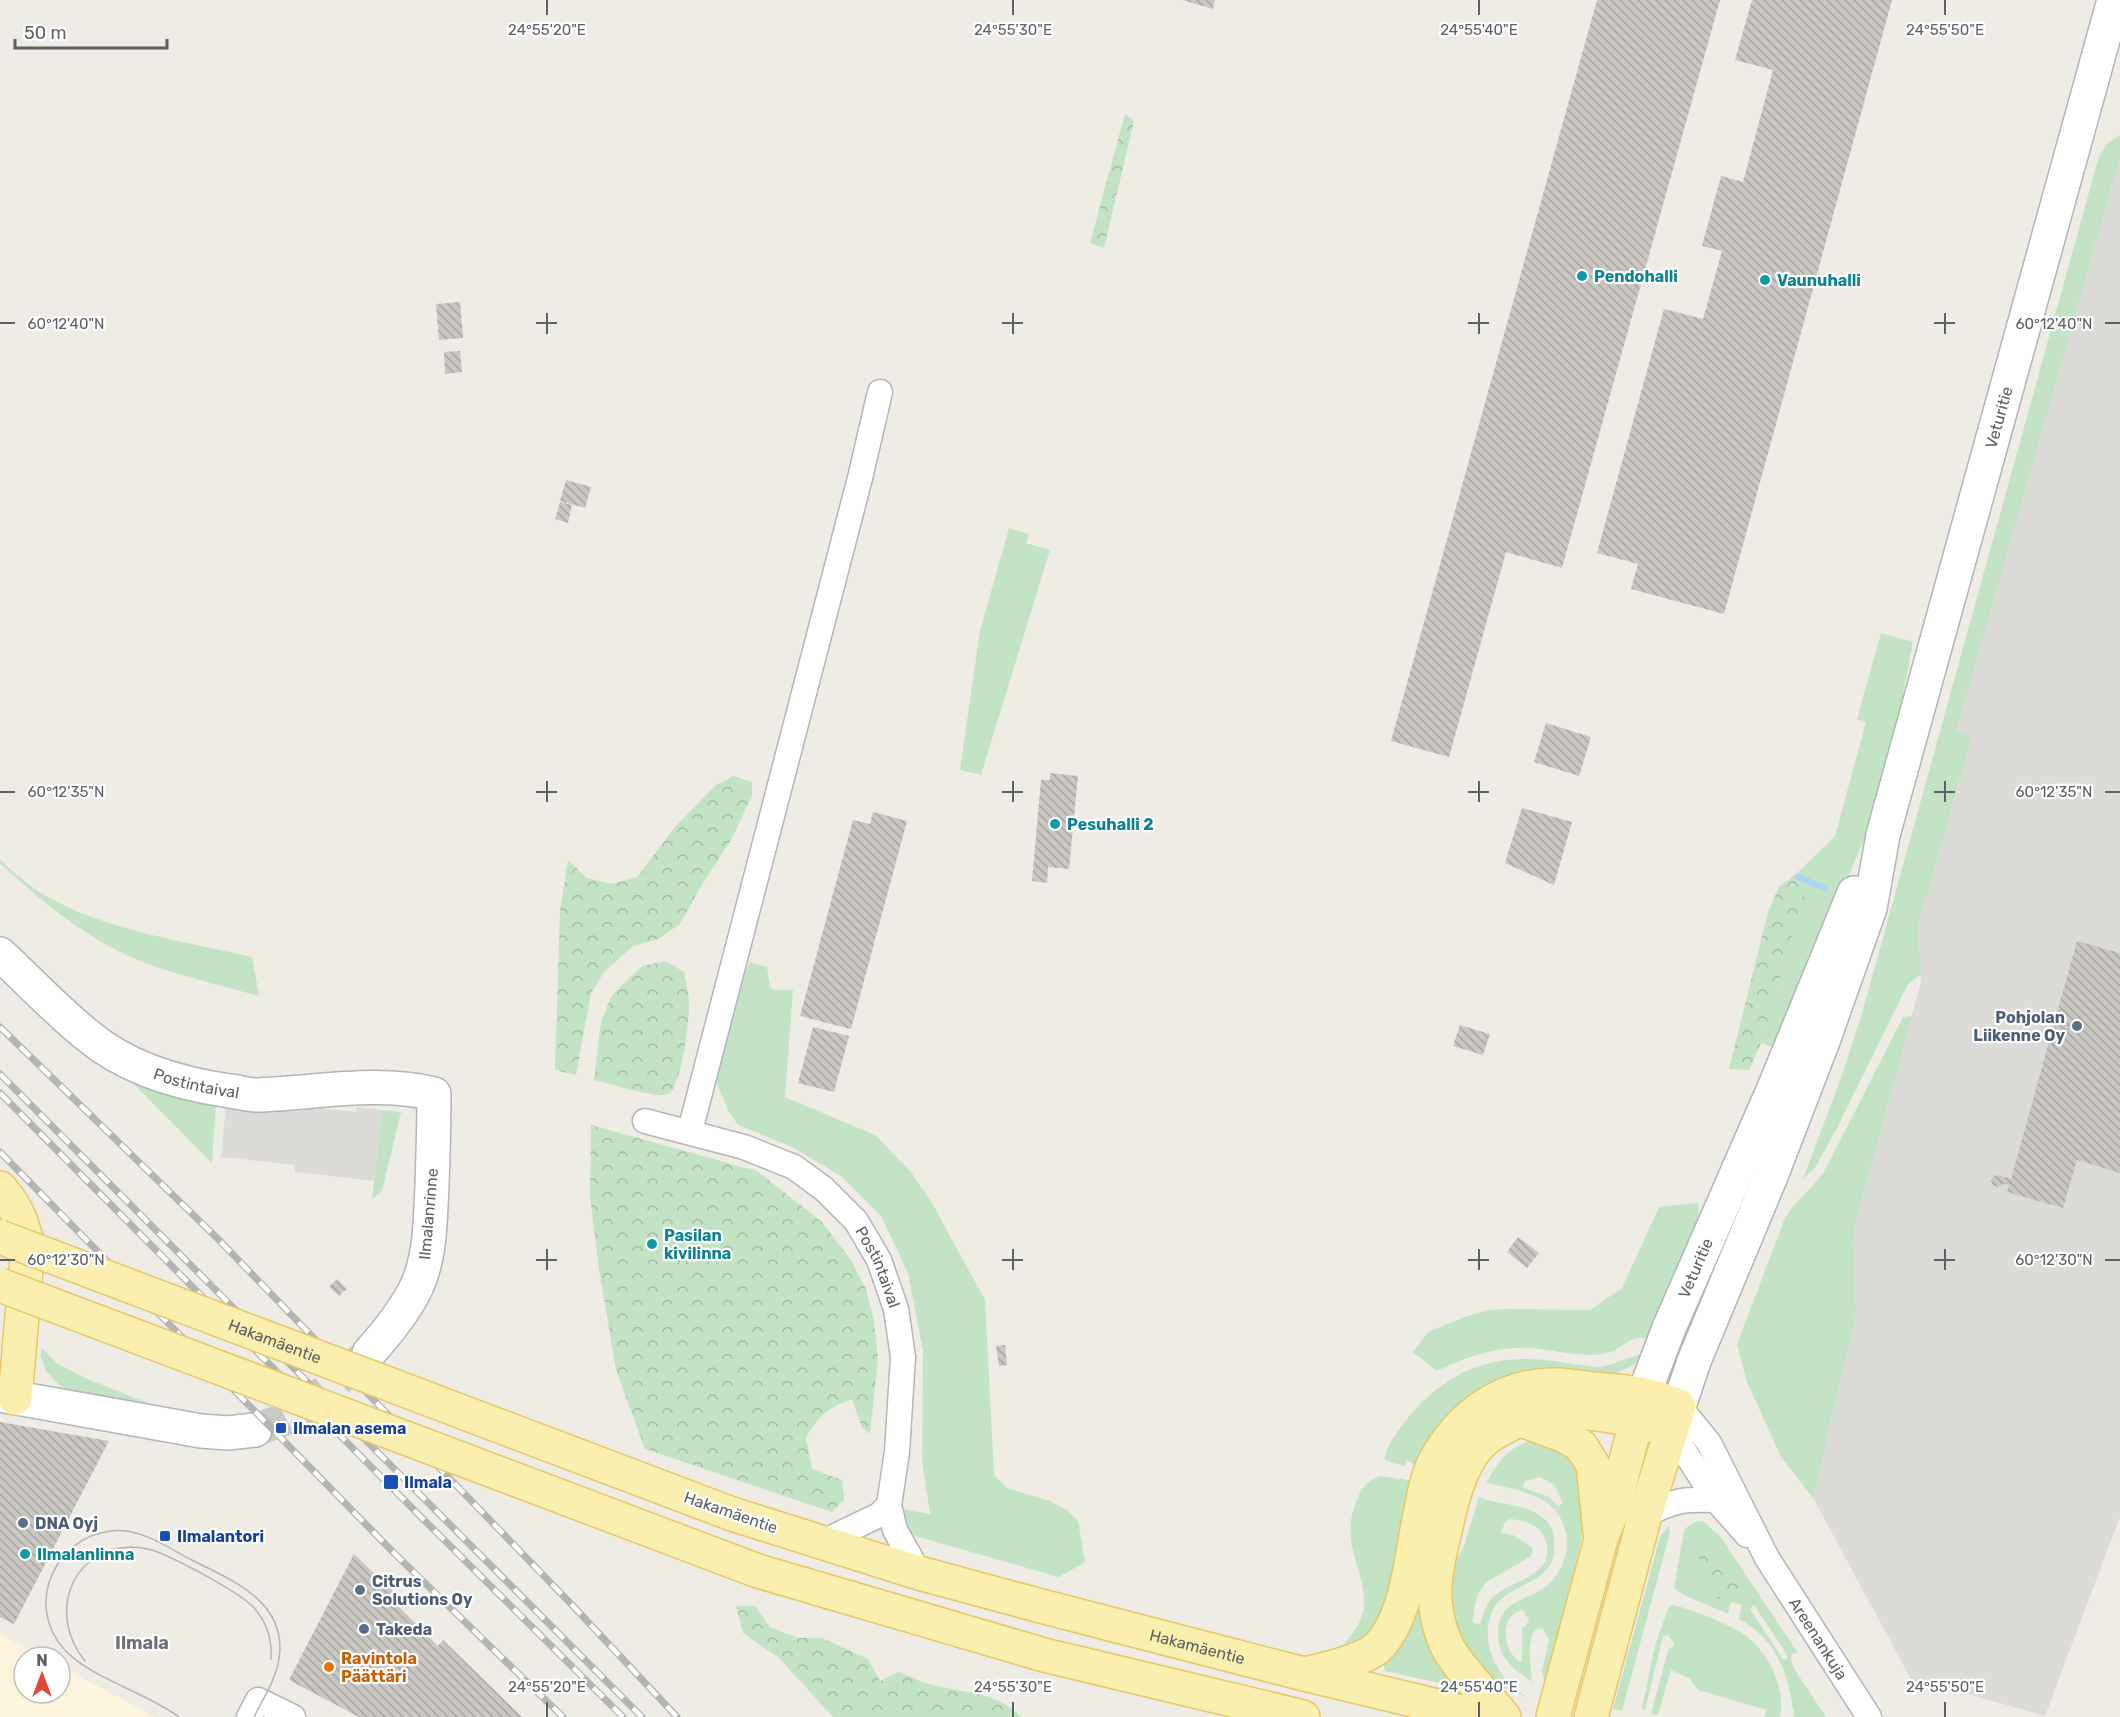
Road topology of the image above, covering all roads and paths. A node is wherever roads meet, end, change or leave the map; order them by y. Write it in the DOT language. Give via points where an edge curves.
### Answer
graph roads {
  1 [pos="2114,0"];
  2 [pos="880,392"];
  3 [pos="1883,836"];
  4 [pos="0,954"];
  5 [pos="434,1094"];
  6 [pos="645,1121"];
  7 [pos="690,1131"];
  8 [pos="0,1188"];
  9 [pos="0,1237"];
  10 [pos="0,1285"];
  11 [pos="369,1353"];
  12 [pos="8,1397"];
  13 [pos="1640,1407"];
  14 [pos="1675,1418"];
  15 [pos="1522,1420"];
  16 [pos="255,1430"];
  17 [pos="1716,1500"];
  18 [pos="889,1505"];
  19 [pos="1645,1515"];
  20 [pos="1601,1539"];
  21 [pos="821,1543"];
  22 [pos="1767,1558"];
  23 [pos="920,1573"];
  24 [pos="1300,1673"];
  25 [pos="254,1709"];
  26 [pos="1273,1712"];
  27 [pos="292,1717"];
  28 [pos="1483,1717"];
  29 [pos="1504,1717"];
  30 [pos="1553,1717"];
  31 [pos="1591,1717"];
  32 [pos="1869,1717"];
  1 -- 3 [label="main road, Veturitie"];
  2 -- 7 [label="street"];
  3 -- 13 [label="main road, Veturitie" via="1850,901 1774,1088 1669,1328"];
  3 -- 14 [label="main road, Veturitie" via="1870,908 1771,1176 1694,1361"];
  4 -- 5 [label="main road, Postintaival" via="87,1036 159,1074 201,1087 253,1095 384,1088"];
  5 -- 11 [label="main road, Ilmalanrinne" via="430,1224 424,1266 406,1306"];
  6 -- 7 [label="street, Postintaival"];
  7 -- 18 [label="street, Postintaival" via="794,1167 824,1189 856,1221 879,1260 896,1309 903,1357"];
  8 -- 12 [label="main road" via="22,1221 28,1246"];
  9 -- 21 [label="main road, Hakamäentie, bridge" via="732,1514"];
  10 -- 26 [label="main road, bridge" via="758,1571 1044,1655"];
  12 -- 16 [label="main road" via="201,1431"];
  13 -- 14 [label="main road"];
  13 -- 15 [label="main road" via="1544,1412"];
  13 -- 20 [label="main road, Veturitie" via="1614,1506"];
  13 -- 24 [label="main road" via="1556,1385 1505,1394 1465,1420 1434,1465 1425,1490 1401,1605 1392,1628 1378,1647 1339,1666"];
  14 -- 17 [label="street, Areenankuja"];
  14 -- 19 [label="main road, Veturitie"];
  14 -- 22 [label="street, Areenankuja" via="1709,1443"];
  15 -- 20 [label="main road" via="1581,1446 1593,1465"];
  15 -- 29 [label="main road" via="1498,1429 1468,1461 1449,1514 1435,1573 1434,1601 1446,1644"];
  17 -- 19 [label="street" via="1683,1499"];
  17 -- 22 [label="street, Areenankuja"];
  18 -- 21 [label="street" via="879,1515"];
  18 -- 23 [label="street" via="896,1530"];
  19 -- 31 [label="main road, Veturitie"];
  20 -- 30 [label="main road, Veturitie"];
  21 -- 23 [label="main road, Hakamäentie"];
  22 -- 32 [label="street, Areenankuja"];
  23 -- 24 [label="main road, Hakamäentie"];
  24 -- 28 [label="main road, Hakamäentie"];
  25 -- 27 [label="street"];
}
